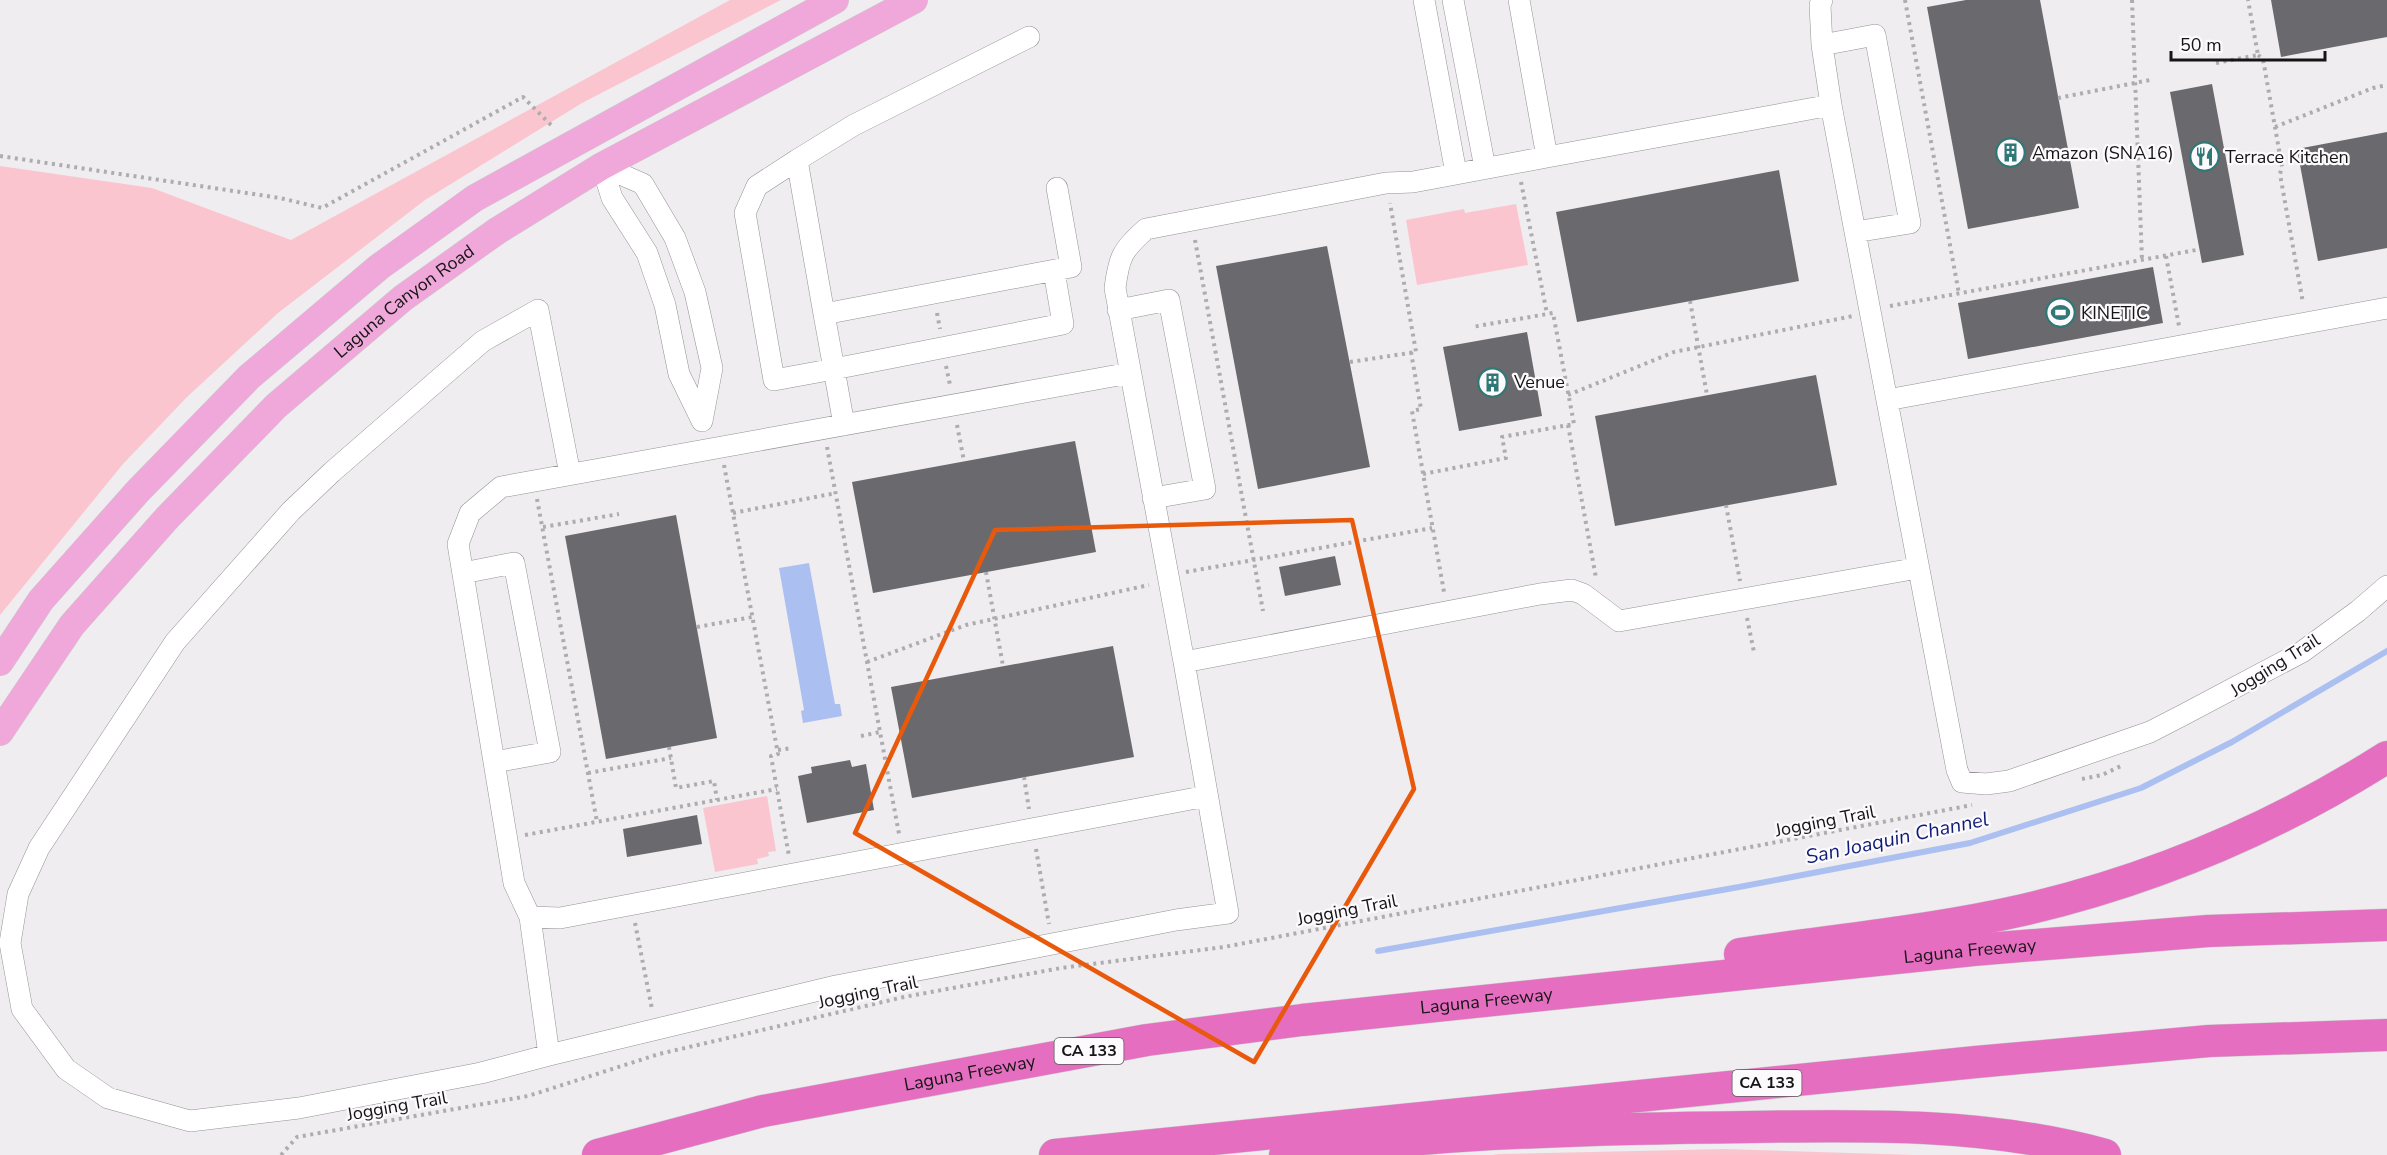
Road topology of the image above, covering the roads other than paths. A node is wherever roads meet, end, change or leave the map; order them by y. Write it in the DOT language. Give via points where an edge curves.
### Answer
graph roads {
  1 [pos="836,0"];
  2 [pos="914,0"];
  3 [pos="1424,0"];
  4 [pos="1453,0"];
  5 [pos="1519,0"];
  6 [pos="1822,0"];
  7 [pos="1029,37"];
  8 [pos="1822,45"];
  9 [pos="1831,105"];
  10 [pos="573,146"];
  11 [pos="1547,157"];
  12 [pos="797,160"];
  13 [pos="602,166"];
  14 [pos="1485,168"];
  15 [pos="1456,173"];
  16 [pos="1057,188"];
  17 [pos="1855,232"];
  18 [pos="1054,271"];
  19 [pos="2387,308"];
  20 [pos="1118,310"];
  21 [pos="824,314"];
  22 [pos="834,369"];
  23 [pos="1130,373"];
  24 [pos="1887,400"];
  25 [pos="702,421"];
  26 [pos="834,426"];
  27 [pos="713,448"];
  28 [pos="570,474"];
  29 [pos="1153,498"];
  30 [pos="1918,568"];
  31 [pos="463,573"];
  32 [pos="2387,586"];
  33 [pos="0,662"];
  34 [pos="1184,662"];
  35 [pos="0,732"];
  36 [pos="2387,757"];
  37 [pos="494,762"];
  38 [pos="1207,796"];
  39 [pos="530,917"];
  40 [pos="2387,925"];
  41 [pos="1587,991"];
  42 [pos="2387,1035"];
  43 [pos="549,1055"];
  44 [pos="1149,1146"];
  45 [pos="598,1155"];
  46 [pos="1055,1155"];
  47 [pos="1181,1155"];
  48 [pos="1285,1155"];
  49 [pos="2105,1155"];
  1 -- 10 [label="main road"];
  2 -- 13 [label="main road, Laguna Canyon Road"];
  3 -- 15 [label="lane"];
  4 -- 14 [label="lane"];
  5 -- 11 [label="lane"];
  6 -- 8 [label="lane"];
  7 -- 12 [label="lane" via="863,120"];
  8 -- 9 [label="lane"];
  8 -- 17 [label="lane" via="1875,35 1910,223"];
  9 -- 11 [label="lane"];
  9 -- 17 [label="lane"];
  10 -- 13 [label="main road"];
  10 -- 33 [label="main road" via="475,198 379,267 249,377 138,491 41,600"];
  11 -- 14 [label="lane"];
  12 -- 21 [label="lane"];
  12 -- 22 [label="lane" via="757,186 745,213 774,380"];
  13 -- 25 [label="lane" via="612,198 647,253 665,305 679,374"];
  13 -- 25 [label="lane" via="643,184 675,238 695,292 712,368"];
  13 -- 35 [label="main road, Laguna Canyon Road" via="496,231 403,298 276,406 167,518 72,625"];
  14 -- 15 [label="lane"];
  15 -- 20 [label="lane" via="1146,229 1118,260 1114,288"];
  16 -- 18 [label="lane" via="1071,267"];
  17 -- 24 [label="lane"];
  18 -- 21 [label="lane"];
  18 -- 22 [label="lane" via="1063,324"];
  19 -- 24 [label="lane"];
  20 -- 23 [label="lane"];
  20 -- 29 [label="lane" via="1169,300 1205,489"];
  21 -- 22 [label="lane"];
  22 -- 26 [label="lane"];
  23 -- 26 [label="lane"];
  23 -- 29 [label="lane"];
  24 -- 30 [label="lane"];
  25 -- 27 [label="lane"];
  26 -- 27 [label="lane"];
  27 -- 28 [label="lane"];
  28 -- 31 [label="lane" via="501,487 470,513 458,544"];
  28 -- 43 [label="lane" via="538,310 483,341 332,472 291,511 175,642 39,848 18,894 10,943 22,1009 66,1070 108,1098 190,1121 310,1106 481,1073"];
  29 -- 34 [label="lane"];
  30 -- 32 [label="lane" via="1957,770 1962,782 1986,784 2009,782 2150,732 2302,652"];
  30 -- 34 [label="lane" via="1618,621 1572,590"];
  31 -- 37 [label="lane"];
  31 -- 37 [label="lane" via="514,563 550,752"];
  34 -- 38 [label="lane"];
  36 -- 41 [label="highway" via="2287,815 2178,863 2115,885 1973,920 1703,960"];
  37 -- 39 [label="lane" via="514,883"];
  38 -- 39 [label="lane" via="628,906 560,918"];
  38 -- 43 [label="lane" via="1228,913 836,986"];
  39 -- 43 [label="lane"];
  40 -- 41 [label="highway, Laguna Freeway / CA 133" via="2208,931 1973,950"];
  41 -- 45 [label="highway, Laguna Freeway / CA 133" via="1147,1040 763,1111"];
  42 -- 44 [label="highway, CA 133" via="2209,1041 1999,1059"];
  44 -- 46 [label="highway, CA 133"];
  44 -- 47 [label="highway"];
  48 -- 49 [label="highway" via="1459,1136 1813,1126 1887,1126 2012,1136"];
}
